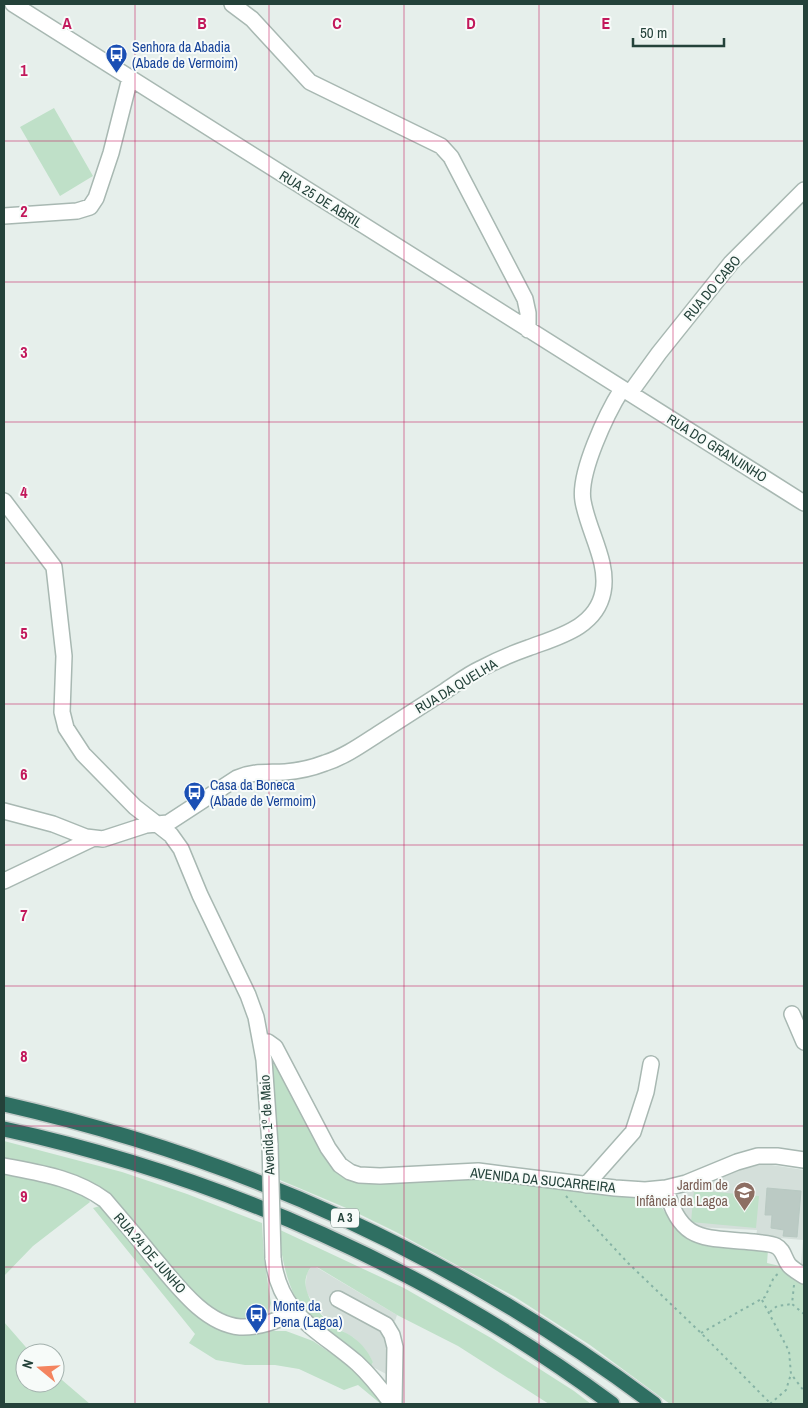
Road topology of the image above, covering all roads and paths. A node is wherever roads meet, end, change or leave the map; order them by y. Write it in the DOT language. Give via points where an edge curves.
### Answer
graph roads {
  1 [pos="13,4"];
  2 [pos="232,4"];
  3 [pos="130,78"];
  4 [pos="804,190"];
  5 [pos="4,216"];
  6 [pos="528,330"];
  7 [pos="626,391"];
  8 [pos="4,501"];
  9 [pos="804,503"];
  10 [pos="4,811"];
  11 [pos="158,824"];
  12 [pos="94,838"];
  13 [pos="4,881"];
  14 [pos="792,1014"];
  15 [pos="261,1042"];
  16 [pos="804,1042"];
  17 [pos="651,1064"];
  18 [pos="4,1104"];
  19 [pos="4,1129"];
  20 [pos="804,1160"];
  21 [pos="4,1166"];
  22 [pos="550,1180"];
  23 [pos="586,1184"];
  24 [pos="666,1188"];
  25 [pos="796,1270"];
  26 [pos="338,1299"];
  27 [pos="762,1299"];
  28 [pos="792,1304"];
  29 [pos="295,1312"];
  30 [pos="769,1313"];
  31 [pos="804,1314"];
  32 [pos="701,1333"];
  33 [pos="790,1374"];
  34 [pos="804,1391"];
  35 [pos="393,1404"];
  36 [pos="612,1404"];
  37 [pos="654,1404"];
  38 [pos="771,1404"];
  1 -- 3 [label="street, RUA 25 DE ABRIL"];
  2 -- 6 [label="street" via="252,19 310,82 441,146 451,158 525,299"];
  3 -- 5 [label="street" via="111,153 93,204 77,211"];
  3 -- 6 [label="street, RUA 25 DE ABRIL"];
  4 -- 7 [label="street, RUA DO CABO" via="731,263"];
  6 -- 7 [label="street, RUA 25 DE ABRIL"];
  7 -- 9 [label="street, RUA DO GRANJINHO"];
  7 -- 11 [label="street, RUA DA QUELHA" via="606,418 582,488 604,579 598,605 585,621 563,636 478,669 337,758 296,771 247,774 168,823"];
  8 -- 11 [label="street, Avenida 1º de Maio" via="54,567 64,656 62,712 66,728 82,754 135,807"];
  10 -- 12 [label="street"];
  11 -- 12 [label="street, RUA DA QUELHA" via="102,839"];
  11 -- 15 [label="street, Avenida 1º de Maio" via="181,849 248,994"];
  12 -- 13 [label="street"];
  14 -- 16 [label="street"];
  15 -- 22 [label="street, AVENIDA DA SUCARREIRA" via="276,1047 328,1148 340,1165 350,1172 380,1176 478,1171"];
  15 -- 29 [label="street, Avenida 1º de Maio, bridge" via="270,1145 273,1258 276,1278"];
  17 -- 23 [label="street" via="633,1132"];
  18 -- 37 [label="highway, A 3" via="113,1131 203,1161 365,1227 519,1311"];
  19 -- 36 [label="highway, A 3" via="89,1150 179,1178 338,1243 475,1314"];
  20 -- 24 [label="street, AVENIDA DA SUCARREIRA" via="758,1156"];
  21 -- 29 [label="street, RUA 24 DE JUNHO" via="58,1177 95,1193 183,1292 221,1322 239,1327 255,1326"];
  22 -- 23 [label="street, AVENIDA DA SUCARREIRA"];
  22 -- 32 [label="path" via="628,1263"];
  23 -- 24 [label="street, AVENIDA DA SUCARREIRA" via="644,1190"];
  24 -- 25 [label="street" via="680,1223 687,1230 709,1237 776,1245"];
  25 -- 27 [label="path" via="774,1277"];
  25 -- 28 [label="path"];
  26 -- 35 [label="street" via="386,1324 392,1335 395,1347"];
  27 -- 30 [label="path"];
  27 -- 32 [label="path"];
  28 -- 30 [label="path" via="777,1306"];
  28 -- 31 [label="path"];
  29 -- 35 [label="street, Avenida 1º de Maio" via="315,1332 356,1362"];
  30 -- 33 [label="path" via="789,1351"];
  32 -- 38 [label="path"];
  33 -- 34 [label="path"];
  33 -- 38 [label="path" via="786,1390"];
}
